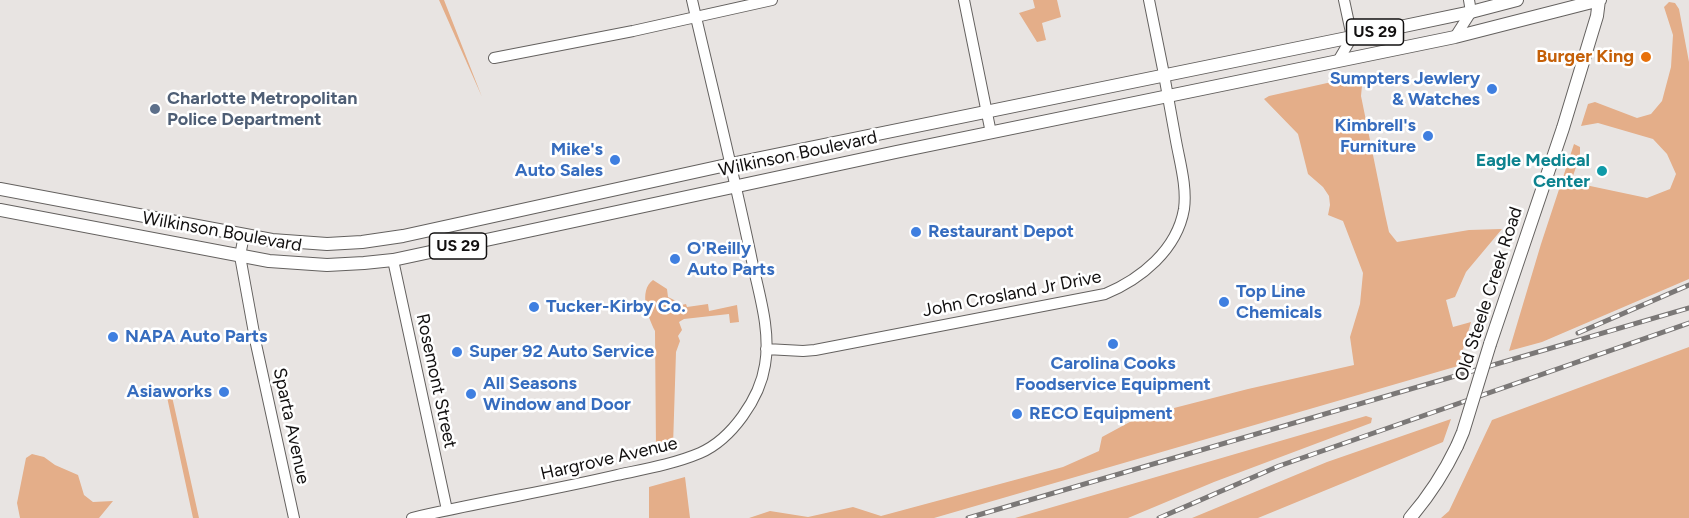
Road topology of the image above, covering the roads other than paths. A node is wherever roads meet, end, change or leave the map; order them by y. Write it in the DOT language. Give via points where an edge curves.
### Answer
graph roads {
  1 [pos="692,0"];
  2 [pos="772,0"];
  3 [pos="964,0"];
  4 [pos="1149,0"];
  5 [pos="1344,0"];
  6 [pos="1517,0"];
  7 [pos="1599,0"];
  8 [pos="1470,6"];
  9 [pos="696,17"];
  10 [pos="1352,37"];
  11 [pos="1455,37"];
  12 [pos="495,58"];
  13 [pos="1338,61"];
  14 [pos="1164,76"];
  15 [pos="1168,97"];
  16 [pos="987,112"];
  17 [pos="991,133"];
  18 [pos="731,164"];
  19 [pos="736,185"];
  20 [pos="0,189"];
  21 [pos="0,210"];
  22 [pos="244,235"];
  23 [pos="240,256"];
  24 [pos="393,260"];
  25 [pos="766,349"];
  26 [pos="447,510"];
  27 [pos="294,518"];
  28 [pos="412,518"];
  29 [pos="1410,518"];
  1 -- 9 [label="street, Hargrove Avenue"];
  2 -- 9 [label="street"];
  3 -- 16 [label="street"];
  4 -- 14 [label="street, John Crosland Jr Drive"];
  5 -- 10 [label="street"];
  6 -- 8 [label="main road, Wilkinson Boulevard / US 29"];
  7 -- 11 [label="main road, Wilkinson Boulevard / US 29"];
  7 -- 29 [label="main road, Old Steele Creek Road, bridge" via="1563,128 1463,432 1430,494"];
  8 -- 10 [label="main road, Wilkinson Boulevard / US 29"];
  8 -- 11 [label="street"];
  9 -- 12 [label="street"];
  9 -- 18 [label="street, Hargrove Avenue"];
  10 -- 13 [label="street"];
  10 -- 14 [label="main road, Wilkinson Boulevard / US 29"];
  11 -- 13 [label="main road, Wilkinson Boulevard / US 29"];
  13 -- 15 [label="main road, Wilkinson Boulevard / US 29"];
  14 -- 15 [label="street, John Crosland Jr Drive"];
  14 -- 16 [label="main road, Wilkinson Boulevard / US 29"];
  15 -- 17 [label="main road, Wilkinson Boulevard / US 29"];
  15 -- 25 [label="street, John Crosland Jr Drive" via="1184,209 1166,248 1143,273 1124,286 1105,294 816,350"];
  16 -- 17 [label="street"];
  16 -- 18 [label="main road, Wilkinson Boulevard / US 29"];
  17 -- 19 [label="main road, Wilkinson Boulevard / US 29"];
  18 -- 19 [label="street, Hargrove Avenue"];
  18 -- 22 [label="main road, Wilkinson Boulevard / US 29" via="370,241 300,243"];
  19 -- 24 [label="main road, Wilkinson Boulevard / US 29"];
  19 -- 25 [label="street, Hargrove Avenue"];
  20 -- 22 [label="main road, Wilkinson Boulevard / US 29"];
  21 -- 23 [label="main road, Wilkinson Boulevard / US 29"];
  22 -- 23 [label="street, Sparta Avenue"];
  23 -- 24 [label="main road, Wilkinson Boulevard / US 29" via="327,265"];
  23 -- 27 [label="street, Sparta Avenue"];
  24 -- 26 [label="street, Rosemont Street"];
  25 -- 26 [label="street, Hargrove Avenue" via="759,389 749,407 737,424 703,452 599,480"];
  26 -- 28 [label="street, Hargrove Avenue"];
}
